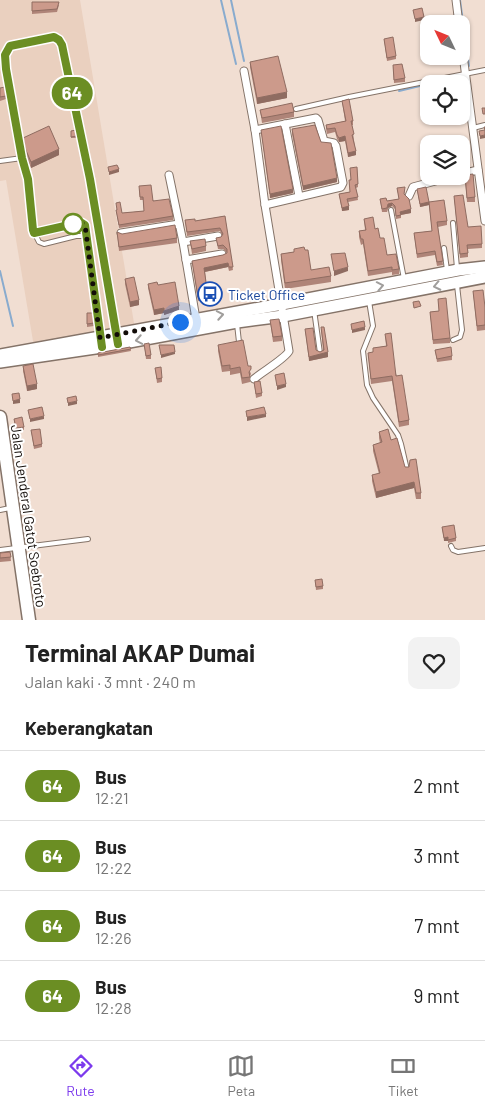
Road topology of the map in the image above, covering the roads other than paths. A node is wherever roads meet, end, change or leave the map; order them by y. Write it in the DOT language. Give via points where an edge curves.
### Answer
graph roads {
  1 [pos="456,0"];
  2 [pos="458,15"];
  3 [pos="465,65"];
  4 [pos="485,70"];
  5 [pos="244,71"];
  6 [pos="466,73"];
  7 [pos="296,109"];
  8 [pos="285,124"];
  9 [pos="485,125"];
  10 [pos="473,128"];
  11 [pos="255,130"];
  12 [pos="22,158"];
  13 [pos="0,161"];
  14 [pos="478,170"];
  15 [pos="470,172"];
  16 [pos="169,175"];
  17 [pos="423,185"];
  18 [pos="298,196"];
  19 [pos="409,196"];
  20 [pos="265,205"];
  21 [pos="391,210"];
  22 [pos="485,221"];
  23 [pos="452,223"];
  24 [pos="179,224"];
  25 [pos="34,233"];
  26 [pos="122,233"];
  27 [pos="86,236"];
  28 [pos="218,236"];
  29 [pos="183,242"];
  30 [pos="444,248"];
  31 [pos="222,254"];
  32 [pos="186,260"];
  33 [pos="485,267"];
  34 [pos="452,271"];
  35 [pos="485,277"];
  36 [pos="404,281"];
  37 [pos="457,282"];
  38 [pos="368,301"];
  39 [pos="283,310"];
  40 [pos="314,310"];
  41 [pos="196,319"];
  42 [pos="237,322"];
  43 [pos="116,339"];
  44 [pos="454,340"];
  45 [pos="101,342"];
  46 [pos="239,342"];
  47 [pos="320,353"];
  48 [pos="0,355"];
  49 [pos="0,362"];
  50 [pos="254,379"];
  51 [pos="0,417"];
  52 [pos="407,470"];
  53 [pos="6,509"];
  54 [pos="88,539"];
  55 [pos="451,546"];
  56 [pos="17,548"];
  57 [pos="485,548"];
  58 [pos="0,550"];
  59 [pos="29,620"];
  1 -- 2 [label="street"];
  3 -- 6 [label="street"];
  4 -- 6 [label="lane"];
  5 -- 11 [label="street"];
  6 -- 7 [label="lane"];
  6 -- 10 [label="street"];
  8 -- 11 [label="street"];
  8 -- 18 [label="street"];
  8 -- 18 [label="street" via="316,118 324,141 335,144 338,155 342,186"];
  9 -- 10 [label="lane"];
  10 -- 14 [label="street"];
  11 -- 20 [label="street"];
  12 -- 13 [label="lane"];
  12 -- 25 [label="lane" via="28,179"];
  12 -- 43 [label="lane" via="5,55 10,46 57,38 62,45 90,179"];
  14 -- 15 [label="street"];
  14 -- 22 [label="street"];
  16 -- 24 [label="street"];
  17 -- 19 [label="street" via="413,188"];
  18 -- 20 [label="street"];
  20 -- 39 [label="street"];
  21 -- 36 [label="lane"];
  23 -- 34 [label="lane"];
  24 -- 26 [label="street"];
  24 -- 29 [label="street"];
  25 -- 27 [label="lane" via="44,244"];
  25 -- 27 [label="lane" via="82,223"];
  27 -- 45 [label="lane"];
  28 -- 29 [label="street"];
  29 -- 32 [label="street"];
  30 -- 34 [label="lane"];
  31 -- 32 [label="street"];
  32 -- 41 [label="street"];
  33 -- 34 [label="main road"];
  34 -- 36 [label="main road"];
  35 -- 37 [label="main road"];
  39 -- 36 [label="main road, one-way"];
  37 -- 38 [label="main road, one-way"];
  37 -- 44 [label="lane" via="462,330 460,337"];
  38 -- 40 [label="main road"];
  38 -- 52 [label="lane" via="373,326 363,351 368,385 398,435"];
  39 -- 40 [label="main road"];
  41 -- 39 [label="main road, one-way"];
  39 -- 42 [label="main road"];
  39 -- 50 [label="street" via="289,354"];
  40 -- 47 [label="lane"];
  41 -- 43 [label="main road"];
  42 -- 43 [label="main road, one-way"];
  42 -- 46 [label="lane"];
  43 -- 45 [label="main road"];
  45 -- 48 [label="main road"];
  45 -- 49 [label="main road"];
  51 -- 53 [label="highway, Jalan Jenderal Gatot Soebroto"];
  53 -- 56 [label="highway, Jalan Jenderal Gatot Soebroto"];
  54 -- 56 [label="lane"];
  55 -- 57 [label="lane" via="458,552"];
  56 -- 58 [label="lane"];
  56 -- 59 [label="highway, Jalan Jenderal Gatot Soebroto"];
}
